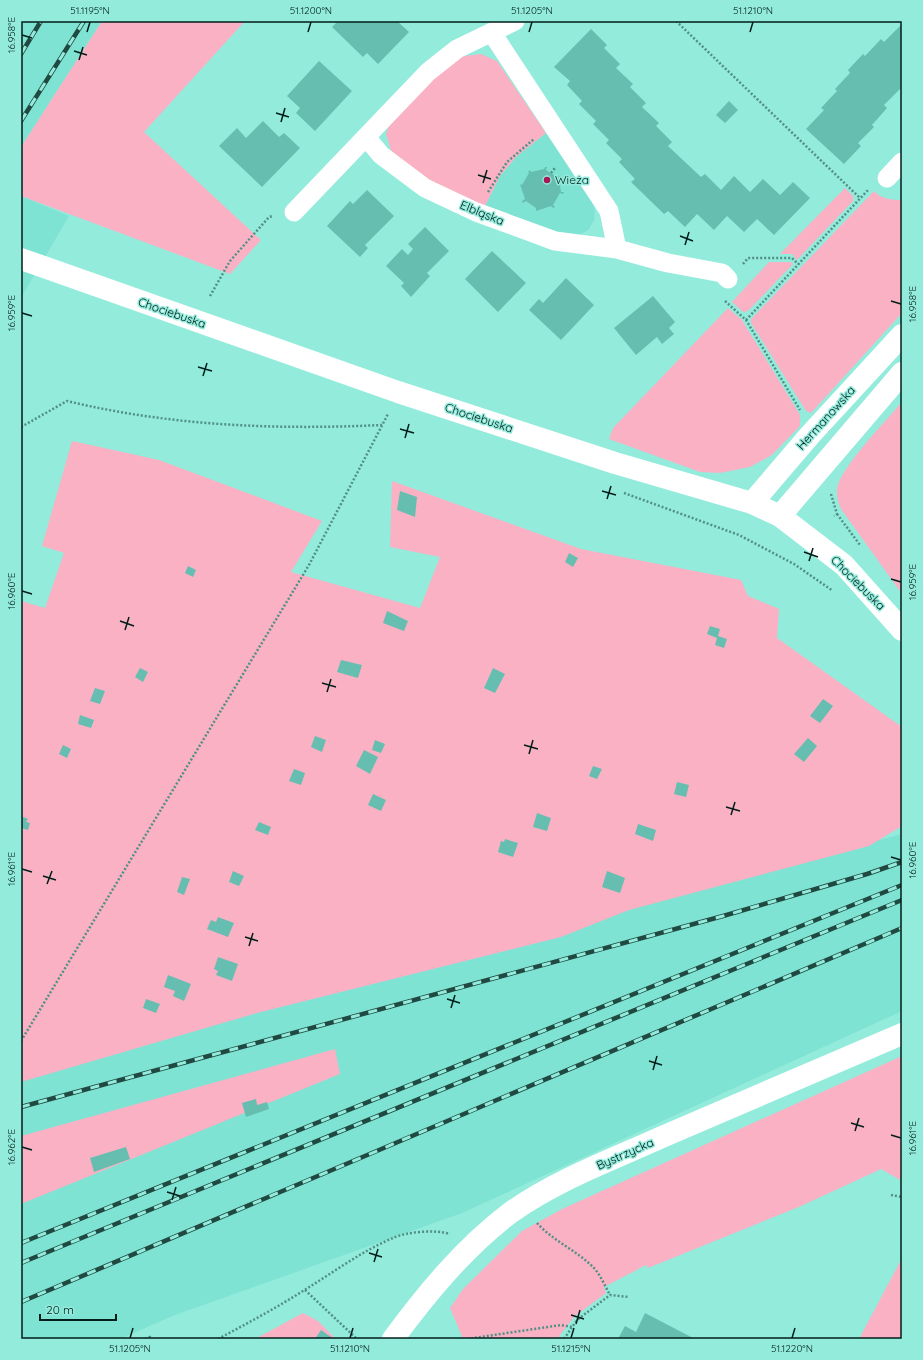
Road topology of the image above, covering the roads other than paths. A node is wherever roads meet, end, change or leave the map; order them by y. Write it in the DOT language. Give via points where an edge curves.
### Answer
graph roads {
  1 [pos="515,21"];
  2 [pos="492,33"];
  3 [pos="366,137"];
  4 [pos="902,162"];
  5 [pos="887,178"];
  6 [pos="294,212"];
  7 [pos="617,249"];
  8 [pos="21,259"];
  9 [pos="728,279"];
  10 [pos="902,335"];
  11 [pos="902,373"];
  12 [pos="752,503"];
  13 [pos="780,516"];
  14 [pos="902,630"];
  15 [pos="902,1034"];
  16 [pos="392,1339"];
  1 -- 2 [label="street"];
  2 -- 3 [label="street" via="457,49 428,72"];
  2 -- 7 [label="street" via="609,212"];
  3 -- 6 [label="street"];
  3 -- 7 [label="street, Elbląska" via="381,155 425,188 476,212 555,241"];
  4 -- 5 [label="street"];
  7 -- 9 [label="street, Elbląska" via="668,263 722,273"];
  8 -- 12 [label="street, Chociebuska" via="398,392 615,463"];
  10 -- 12 [label="street, Hermanowska" via="810,435"];
  11 -- 13 [label="street"];
  12 -- 13 [label="street, Chociebuska"];
  13 -- 14 [label="street, Chociebuska" via="844,565"];
  15 -- 16 [label="street, Bystrzycka" via="557,1185 505,1217 470,1247"];
}
